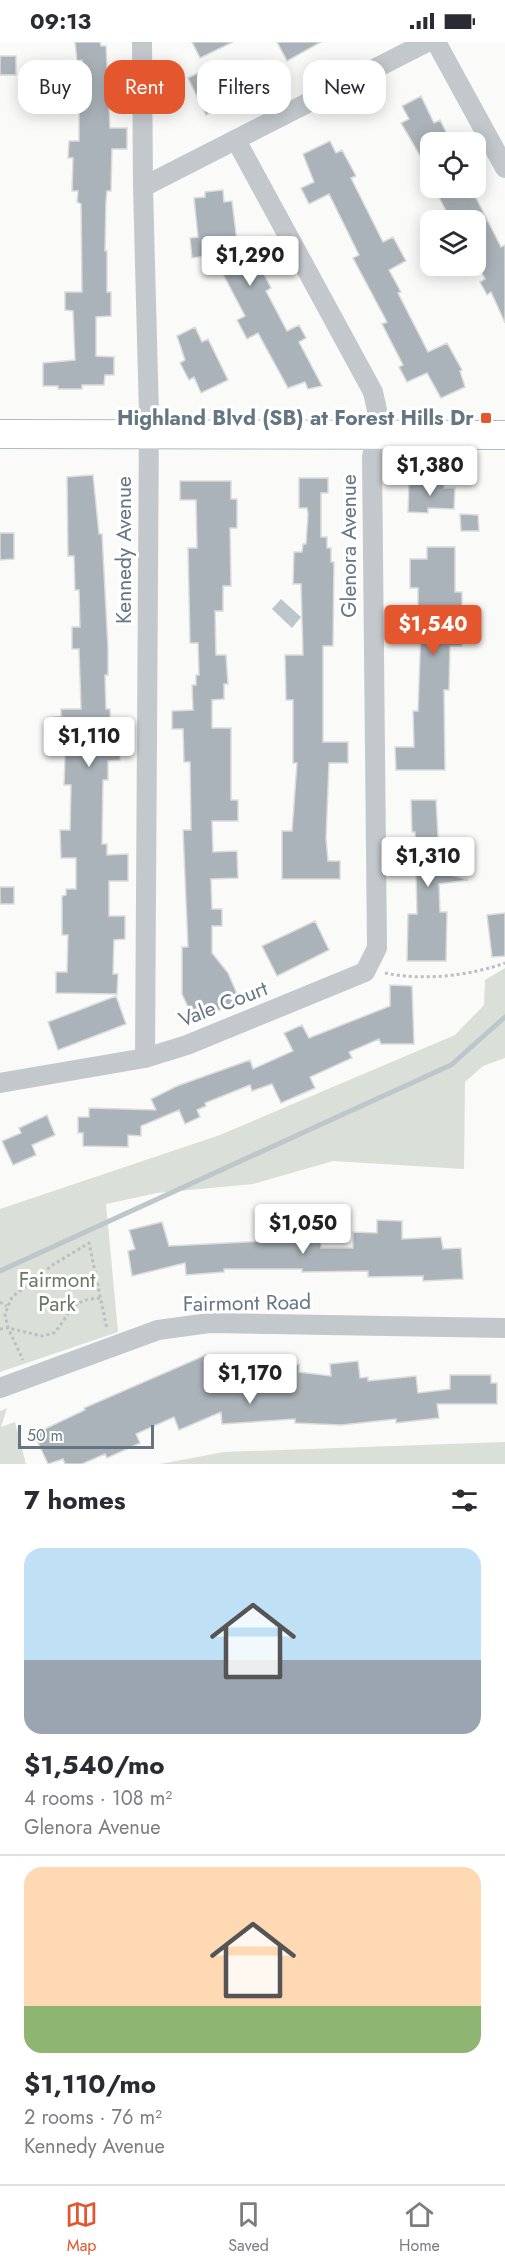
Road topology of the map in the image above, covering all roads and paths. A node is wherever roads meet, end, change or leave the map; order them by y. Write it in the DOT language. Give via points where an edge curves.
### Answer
graph roads {
  1 [pos="142,42"];
  2 [pos="427,42"];
  3 [pos="436,42"];
  4 [pos="236,140"];
  5 [pos="505,168"];
  6 [pos="143,187"];
  7 [pos="149,433"];
  8 [pos="0,434"];
  9 [pos="376,435"];
  10 [pos="505,435"];
  11 [pos="505,963"];
  12 [pos="365,972"];
  13 [pos="146,1058"];
  14 [pos="0,1083"];
  15 [pos="100,1298"];
  16 [pos="0,1302"];
  17 [pos="7,1306"];
  18 [pos="8,1328"];
  19 [pos="505,1328"];
  20 [pos="0,1329"];
  21 [pos="108,1334"];
  22 [pos="32,1377"];
  23 [pos="0,1388"];
  1 -- 6 [label="street, Kennedy Avenue"];
  2 -- 4 [label="street"];
  3 -- 5 [label="street"];
  4 -- 6 [label="street"];
  4 -- 9 [label="street, Glenora Avenue" via="373,392 378,411"];
  6 -- 7 [label="street, Kennedy Avenue"];
  7 -- 8 [label="street"];
  7 -- 9 [label="street"];
  7 -- 13 [label="street, Kennedy Avenue"];
  9 -- 10 [label="street"];
  9 -- 12 [label="street, Glenora Avenue" via="372,457 377,948"];
  11 -- 12 [label="path" via="488,969 412,978"];
  12 -- 13 [label="street, Vale Court" via="198,1041"];
  13 -- 14 [label="street, Vale Court"];
  15 -- 17 [label="path" via="88,1243 43,1272 12,1297"];
  15 -- 18 [label="path" via="80,1301 69,1308 54,1333 42,1336"];
  15 -- 21 [label="path"];
  16 -- 17 [label="path"];
  17 -- 18 [label="path"];
  18 -- 20 [label="path"];
  18 -- 22 [label="path"];
  19 -- 22 [label="street, Fairmont Road" via="209,1323 158,1330"];
  22 -- 23 [label="street, Fairmont Road"];
}
